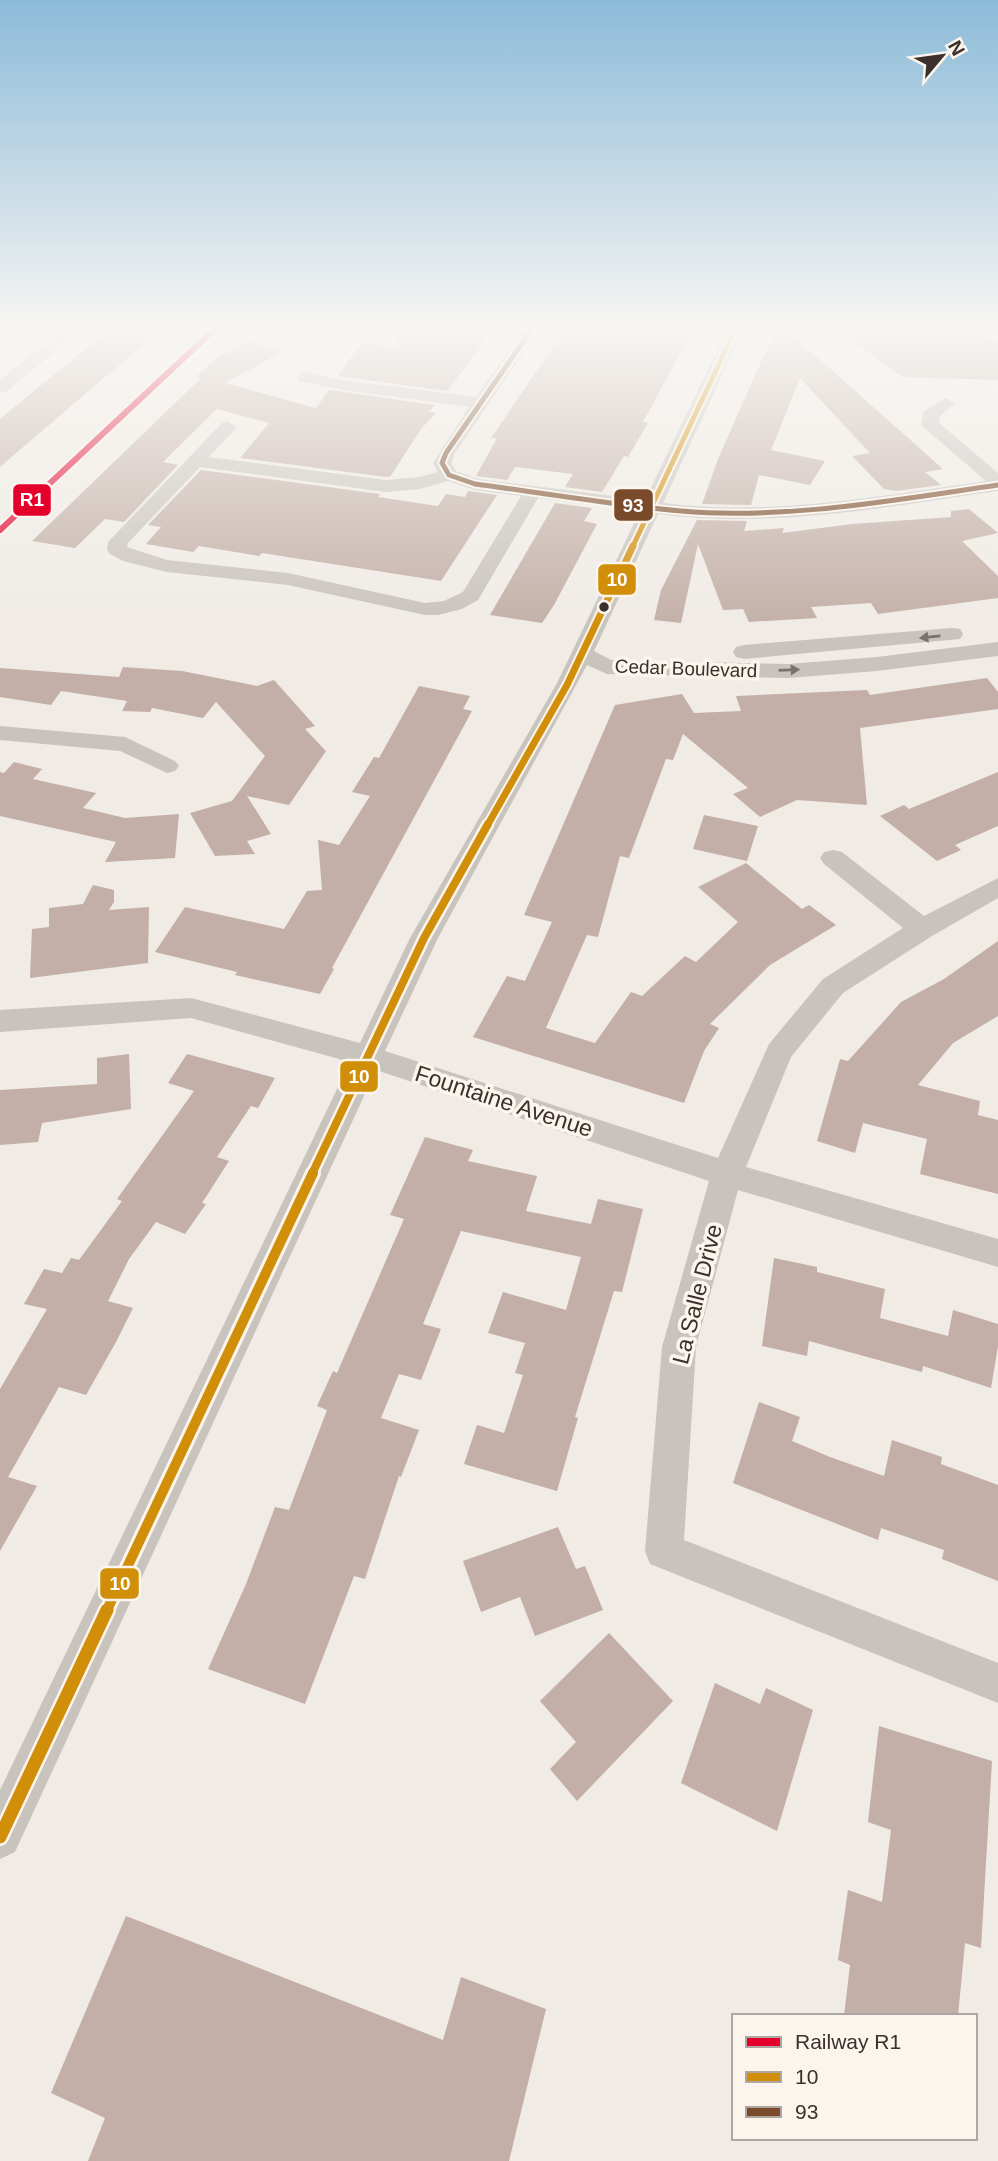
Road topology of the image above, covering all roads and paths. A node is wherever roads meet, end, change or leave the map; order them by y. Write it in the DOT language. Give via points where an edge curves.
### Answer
graph roads {
  1 [pos="228,427"];
  2 [pos="464,427"];
  3 [pos="690,427"];
  4 [pos="932,427"];
  5 [pos="195,461"];
  6 [pos="449,475"];
  7 [pos="998,483"];
  8 [pos="533,491"];
  9 [pos="653,507"];
  10 [pos="998,629"];
  11 [pos="998,649"];
  12 [pos="583,654"];
  13 [pos="0,733"];
  14 [pos="167,766"];
  15 [pos="833,858"];
  16 [pos="998,887"];
  17 [pos="922,929"];
  18 [pos="0,1021"];
  19 [pos="368,1056"];
  20 [pos="727,1174"];
  21 [pos="998,1254"];
  22 [pos="998,1683"];
  23 [pos="0,1837"];
  1 -- 5 [label="street"];
  2 -- 6 [label="street" via="442,463"];
  3 -- 9 [label="street"];
  4 -- 7 [label="street"];
  5 -- 6 [label="street" via="386,486"];
  5 -- 8 [label="street" via="118,542 117,550 126,556 189,569 268,576 425,609 460,604 471,596"];
  6 -- 8 [label="street" via="475,484"];
  7 -- 9 [label="street" via="798,509 712,513"];
  8 -- 9 [label="street"];
  9 -- 12 [label="street"];
  10 -- 12 [label="street, Cedar Boulevard, one-way" via="786,650 621,649"];
  12 -- 11 [label="street, Cedar Boulevard, one-way" via="607,667 788,671"];
  12 -- 19 [label="street" via="424,939"];
  13 -- 14 [label="street" via="125,744"];
  15 -- 17 [label="street"];
  16 -- 17 [label="street, La Salle Drive"];
  17 -- 20 [label="street, La Salle Drive" via="833,986 779,1052"];
  18 -- 19 [label="street, Fountaine Avenue" via="191,1008"];
  19 -- 20 [label="street, Fountaine Avenue"];
  19 -- 23 [label="street"];
  20 -- 21 [label="street, Fountaine Avenue"];
  20 -- 22 [label="street, La Salle Drive" via="679,1347 664,1551"];
}
